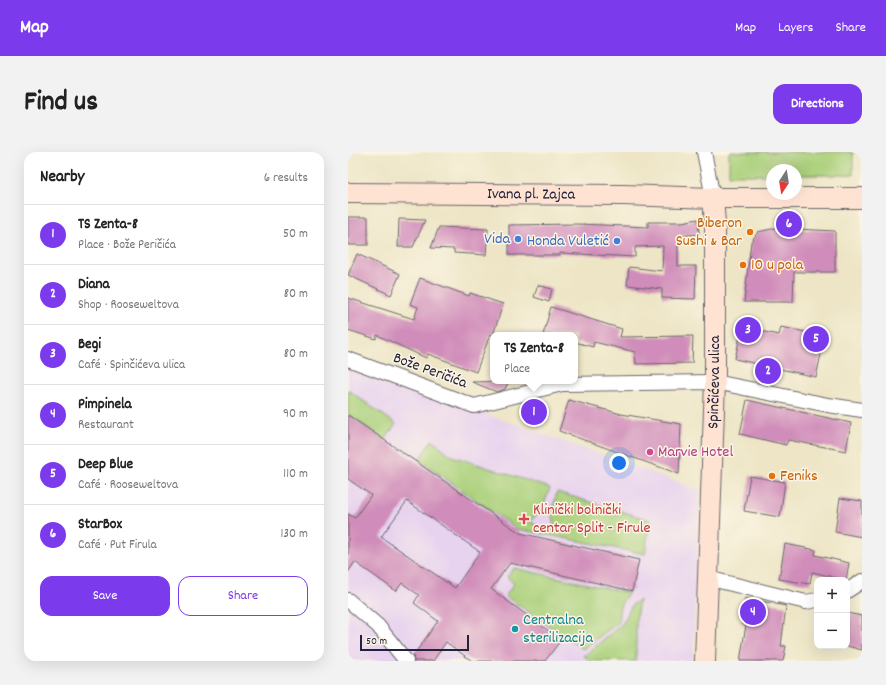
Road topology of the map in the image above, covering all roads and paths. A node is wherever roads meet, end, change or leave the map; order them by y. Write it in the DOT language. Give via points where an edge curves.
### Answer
graph roads {
  1 [pos="704,152"];
  2 [pos="348,193"];
  3 [pos="713,198"];
  4 [pos="862,198"];
  5 [pos="348,359"];
  6 [pos="715,382"];
  7 [pos="562,384"];
  8 [pos="578,384"];
  9 [pos="862,410"];
  10 [pos="707,578"];
  11 [pos="862,581"];
  12 [pos="850,589"];
  13 [pos="348,600"];
  14 [pos="814,601"];
  15 [pos="406,661"];
  16 [pos="705,661"];
  1 -- 3 [label="street, Spinčićeva ulica"];
  2 -- 3 [label="street, Ivana pl. Zajca"];
  3 -- 4 [label="street, Ivana pl. Zajca"];
  3 -- 6 [label="street, Spinčićeva ulica"];
  5 -- 7 [label="street, Bože Peričića" via="474,406"];
  6 -- 8 [label="street, Bože Peričića"];
  6 -- 9 [label="street, Bože Peričića"];
  6 -- 10 [label="street, Spinčićeva ulica"];
  10 -- 14 [label="street" via="806,602"];
  10 -- 16 [label="street, Spinčićeva ulica"];
  11 -- 12 [label="street"];
  13 -- 15 [label="street" via="378,626"];
}
